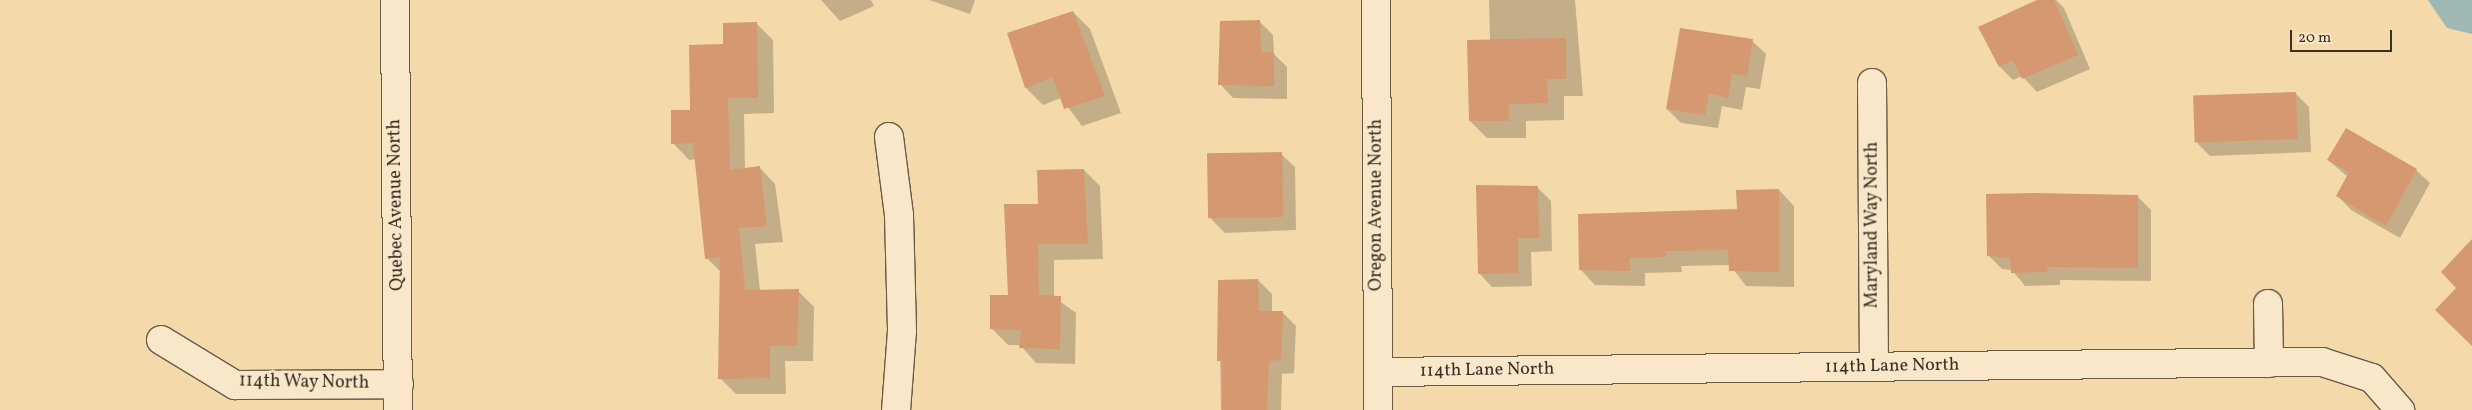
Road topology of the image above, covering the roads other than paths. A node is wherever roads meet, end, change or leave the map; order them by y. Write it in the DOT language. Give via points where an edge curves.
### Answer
graph roads {
  1 [pos="395,0"];
  2 [pos="1376,0"];
  3 [pos="1872,83"];
  4 [pos="888,137"];
  5 [pos="2268,304"];
  6 [pos="161,340"];
  7 [pos="2269,363"];
  8 [pos="1874,367"];
  9 [pos="1378,372"];
  10 [pos="398,397"];
  11 [pos="2397,405"];
  12 [pos="896,410"];
  13 [pos="1378,410"];
  1 -- 10 [label="street, Quebec Avenue North"];
  2 -- 9 [label="street, Oregon Avenue North"];
  3 -- 8 [label="street, Maryland Way North"];
  4 -- 12 [label="street" via="899,215 902,331"];
  5 -- 7 [label="street"];
  6 -- 10 [label="street, 114th Way North" via="235,385"];
  7 -- 8 [label="street, 114th Lane North"];
  7 -- 11 [label="street, 114th Lane North" via="2322,362 2348,367 2372,378"];
  8 -- 9 [label="street, 114th Lane North"];
  9 -- 13 [label="street, Oregon Avenue North"];
}
